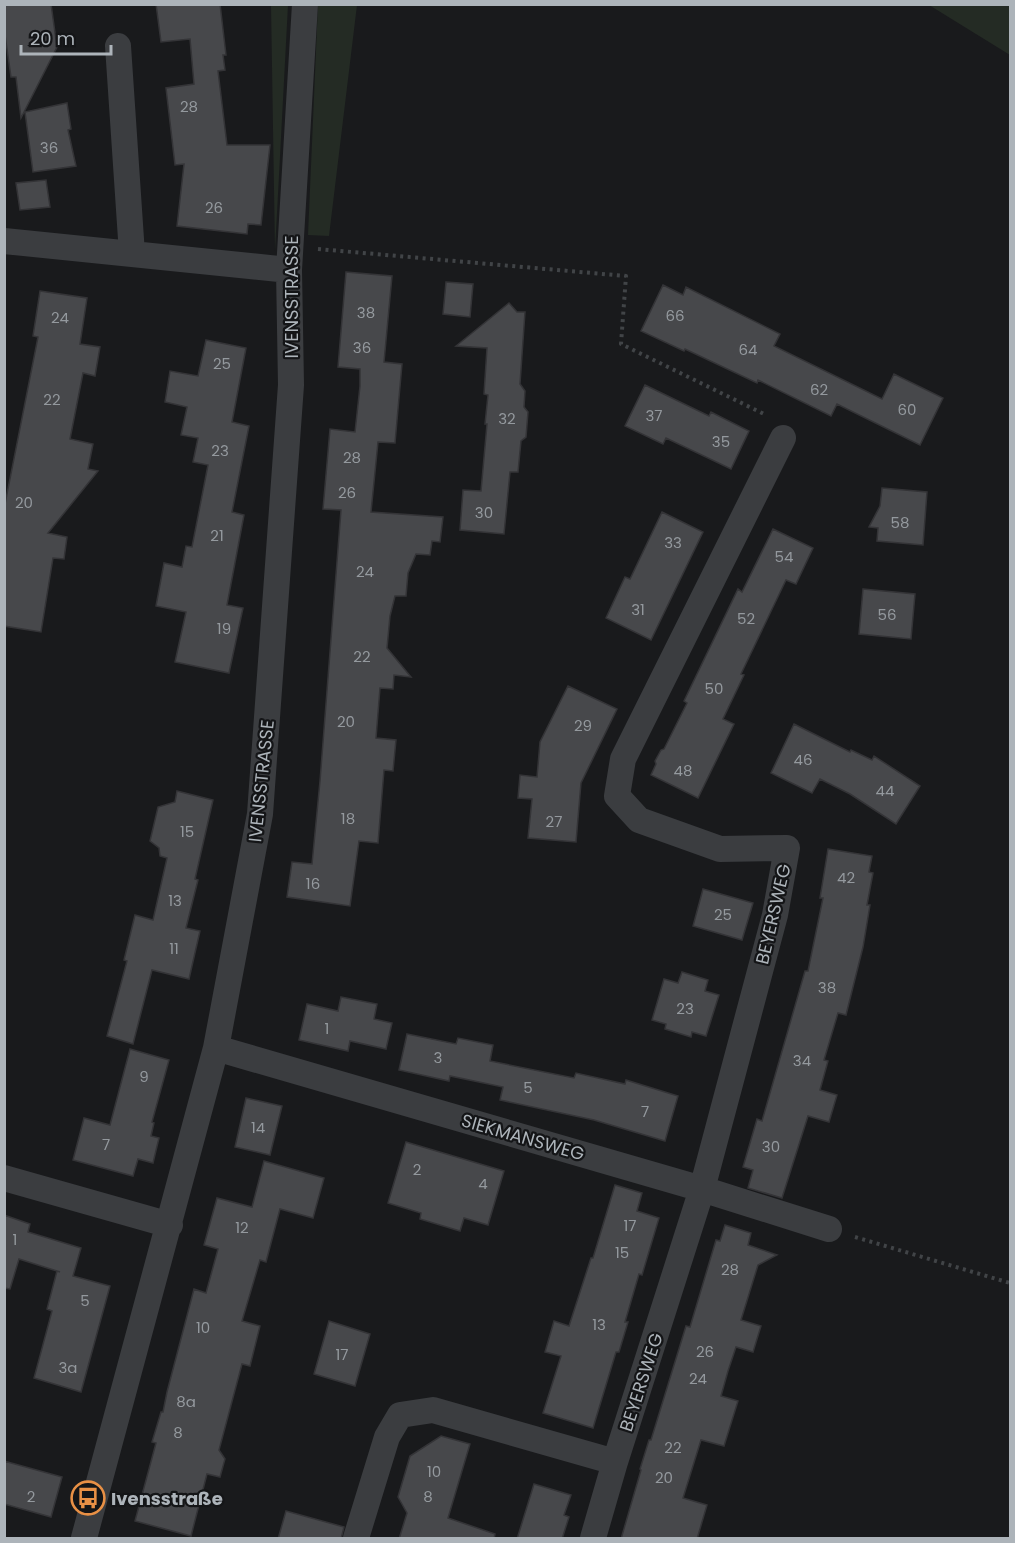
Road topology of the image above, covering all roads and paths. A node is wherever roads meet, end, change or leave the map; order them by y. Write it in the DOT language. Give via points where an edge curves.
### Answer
graph roads {
  1 [pos="305,4"];
  2 [pos="118,46"];
  3 [pos="5,247"];
  4 [pos="132,254"];
  5 [pos="290,258"];
  6 [pos="783,438"];
  7 [pos="216,1048"];
  8 [pos="4,1178"];
  9 [pos="702,1189"];
  10 [pos="170,1225"];
  11 [pos="829,1229"];
  12 [pos="1011,1283"];
  13 [pos="615,1462"];
  14 [pos="84,1539"];
  15 [pos="356,1539"];
  16 [pos="593,1539"];
  1 -- 5 [label="street, IVENSSTRASSE"];
  2 -- 4 [label="street"];
  3 -- 4 [label="street"];
  4 -- 5 [label="street"];
  5 -- 6 [label="path" via="626,276 621,344 770,417"];
  5 -- 7 [label="street, IVENSSTRASSE" via="291,385 260,814"];
  6 -- 9 [label="street, BEYERSWEG" via="623,759 617,796 639,820 720,849 787,848 775,915"];
  7 -- 9 [label="street, SIEKMANSWEG"];
  7 -- 10 [label="street, IVENSSTRASSE"];
  8 -- 10 [label="street"];
  9 -- 11 [label="street, SIEKMANSWEG"];
  9 -- 13 [label="street, BEYERSWEG"];
  10 -- 14 [label="street, IVENSSTRASSE"];
  11 -- 12 [label="path"];
  13 -- 15 [label="street" via="433,1410 400,1415 387,1437"];
  13 -- 16 [label="street, BEYERSWEG"];
}
